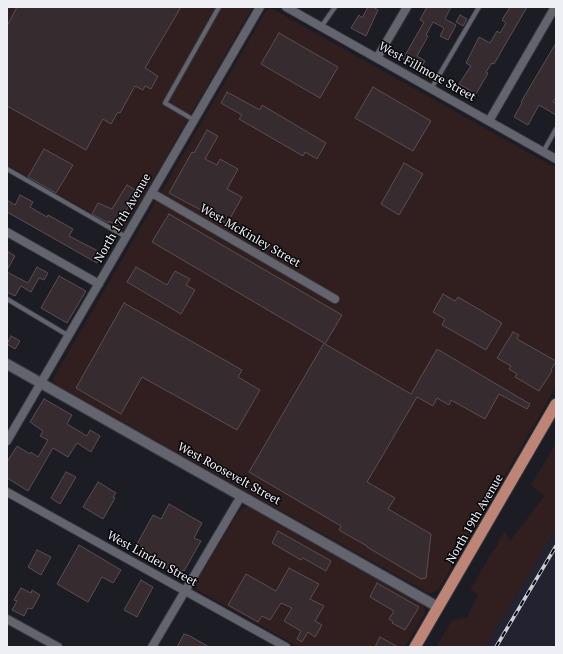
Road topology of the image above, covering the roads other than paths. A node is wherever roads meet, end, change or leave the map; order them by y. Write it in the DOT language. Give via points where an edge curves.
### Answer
graph roads {
  1 [pos="219,7"];
  2 [pos="260,7"];
  3 [pos="286,7"];
  4 [pos="335,7"];
  5 [pos="407,7"];
  6 [pos="479,7"];
  7 [pos="555,7"];
  8 [pos="322,27"];
  9 [pos="377,58"];
  10 [pos="431,89"];
  11 [pos="194,120"];
  12 [pos="489,121"];
  13 [pos="556,129"];
  14 [pos="543,152"];
  15 [pos="556,159"];
  16 [pos="7,169"];
  17 [pos="152,192"];
  18 [pos="7,232"];
  19 [pos="126,237"];
  20 [pos="99,284"];
  21 [pos="7,300"];
  22 [pos="335,300"];
  23 [pos="69,336"];
  24 [pos="7,364"];
  25 [pos="41,383"];
  26 [pos="556,404"];
  27 [pos="7,440"];
  28 [pos="7,492"];
  29 [pos="241,496"];
  30 [pos="185,590"];
  31 [pos="438,607"];
  32 [pos="7,619"];
  33 [pos="58,647"];
  34 [pos="152,647"];
  35 [pos="286,647"];
  36 [pos="415,647"];
  1 -- 11 [label="lane" via="165,103"];
  2 -- 11 [label="street, North 17th Avenue"];
  3 -- 8 [label="street, West Fillmore Street"];
  4 -- 8 [label="lane"];
  5 -- 9 [label="street"];
  6 -- 10 [label="lane"];
  7 -- 12 [label="street"];
  8 -- 9 [label="street, West Fillmore Street"];
  9 -- 10 [label="street, West Fillmore Street"];
  10 -- 12 [label="street, West Fillmore Street"];
  11 -- 17 [label="street, North 17th Avenue"];
  12 -- 14 [label="street, West Fillmore Street"];
  13 -- 14 [label="lane"];
  14 -- 15 [label="street, West Fillmore Street"];
  16 -- 19 [label="lane"];
  17 -- 19 [label="street, North 17th Avenue"];
  17 -- 22 [label="street, West McKinley Street"];
  18 -- 20 [label="street"];
  19 -- 20 [label="street, North 17th Avenue"];
  20 -- 23 [label="street, North 17th Avenue"];
  21 -- 23 [label="lane"];
  23 -- 25 [label="street, North 17th Avenue"];
  24 -- 25 [label="street, West Roosevelt Street"];
  25 -- 27 [label="street, North 17th Avenue"];
  25 -- 29 [label="street, West Roosevelt Street"];
  26 -- 31 [label="main road, North 19th Avenue"];
  28 -- 30 [label="street, West Linden Street"];
  29 -- 30 [label="street"];
  29 -- 31 [label="street, West Roosevelt Street"];
  30 -- 34 [label="street"];
  30 -- 35 [label="street, West Linden Street"];
  31 -- 36 [label="main road, North 19th Avenue"];
  32 -- 33 [label="street"];
}
